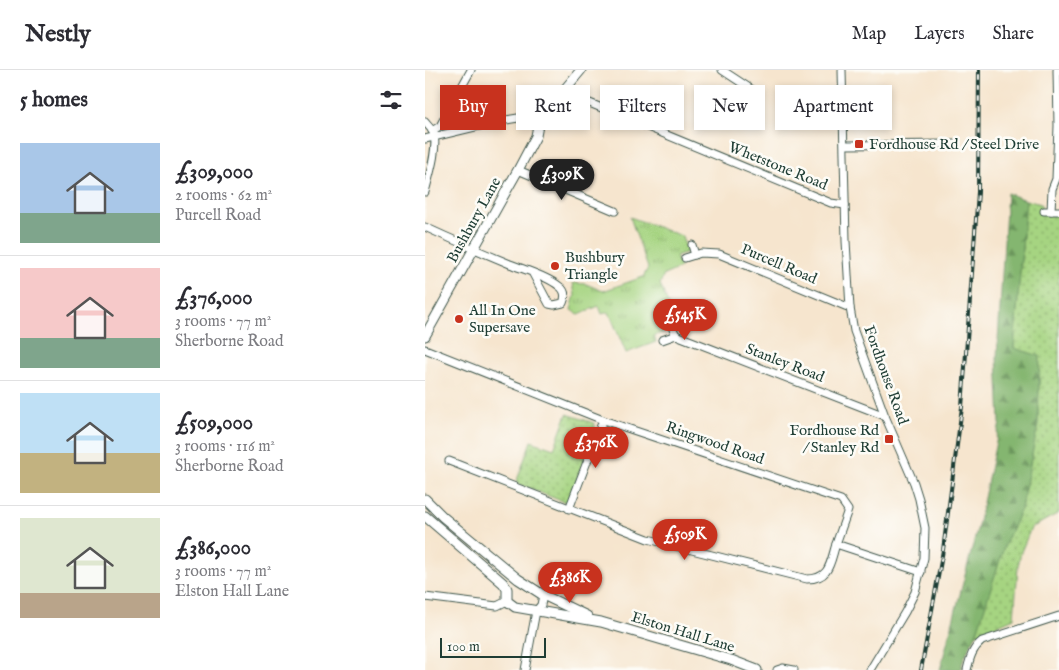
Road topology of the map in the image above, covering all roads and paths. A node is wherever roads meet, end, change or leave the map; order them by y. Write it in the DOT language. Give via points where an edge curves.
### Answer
graph roads {
  1 [pos="471,70"];
  2 [pos="581,70"];
  3 [pos="721,70"];
  4 [pos="738,70"];
  5 [pos="842,70"];
  6 [pos="1057,70"];
  7 [pos="733,77"];
  8 [pos="569,85"];
  9 [pos="745,85"];
  10 [pos="590,103"];
  11 [pos="516,118"];
  12 [pos="425,122"];
  13 [pos="1059,126"];
  14 [pos="537,130"];
  15 [pos="433,134"];
  16 [pos="425,140"];
  17 [pos="955,144"];
  18 [pos="845,145"];
  19 [pos="518,170"];
  20 [pos="425,192"];
  21 [pos="845,205"];
  22 [pos="615,211"];
  23 [pos="1051,211"];
  24 [pos="425,227"];
  25 [pos="692,246"];
  26 [pos="474,250"];
  27 [pos="695,255"];
  28 [pos="685,258"];
  29 [pos="533,274"];
  30 [pos="850,308"];
  31 [pos="671,325"];
  32 [pos="676,335"];
  33 [pos="425,336"];
  34 [pos="662,340"];
  35 [pos="425,349"];
  36 [pos="885,416"];
  37 [pos="603,420"];
  38 [pos="449,462"];
  39 [pos="425,499"];
  40 [pos="569,509"];
  41 [pos="425,516"];
  42 [pos="836,544"];
  43 [pos="921,572"];
  44 [pos="519,579"];
  45 [pos="507,589"];
  46 [pos="543,595"];
  47 [pos="425,597"];
  48 [pos="507,601"];
  49 [pos="535,611"];
  50 [pos="1059,616"];
  51 [pos="601,622"];
  52 [pos="525,670"];
  53 [pos="757,670"];
  54 [pos="777,670"];
  55 [pos="794,670"];
  56 [pos="871,670"];
  57 [pos="967,670"];
  1 -- 15 [label="street"];
  2 -- 8 [label="street, Bushbury Lane"];
  3 -- 7 [label="street"];
  4 -- 7 [label="street"];
  5 -- 18 [label="street, Fordhouse Road"];
  6 -- 13 [label="street"];
  7 -- 9 [label="street"];
  10 -- 21 [label="street, Whetstone Road" via="831,203"];
  11 -- 15 [label="street"];
  12 -- 15 [label="street"];
  13 -- 23 [label="street"];
  14 -- 19 [label="street, Bushbury Lane"];
  15 -- 16 [label="street"];
  15 -- 20 [label="street" via="433,156"];
  17 -- 18 [label="street"];
  18 -- 21 [label="street, Fordhouse Road"];
  19 -- 22 [label="street"];
  19 -- 26 [label="street, Bushbury Lane"];
  21 -- 30 [label="street, Fordhouse Road"];
  24 -- 26 [label="street"];
  25 -- 27 [label="street"];
  26 -- 29 [label="street"];
  26 -- 33 [label="street, Bushbury Lane"];
  27 -- 28 [label="street, Purcell Road"];
  27 -- 30 [label="street, Purcell Road" via="719,254"];
  29 -- 29 [label="street" via="559,285 564,290 563,303 549,304"];
  30 -- 36 [label="street, Fordhouse Road" via="854,331"];
  31 -- 32 [label="street"];
  32 -- 34 [label="street"];
  32 -- 36 [label="street, Stanley Road"];
  35 -- 37 [label="street, Ringwood Road"];
  36 -- 43 [label="street, Fordhouse Road" via="919,499 925,528"];
  37 -- 40 [label="street"];
  37 -- 42 [label="street, Ringwood Road" via="841,500 847,510"];
  38 -- 40 [label="street"];
  39 -- 44 [label="street, Elston Hall Lane"];
  40 -- 42 [label="street, Ringwood Road" via="671,546 807,579 824,575"];
  41 -- 45 [label="street" via="497,576"];
  42 -- 43 [label="street"];
  43 -- 56 [label="street, Fordhouse Road" via="905,612"];
  44 -- 45 [label="street"];
  44 -- 46 [label="street, Elston Hall Lane"];
  45 -- 48 [label="street"];
  46 -- 49 [label="street" via="541,605"];
  46 -- 51 [label="street, Elston Hall Lane"];
  47 -- 48 [label="street, Elston Hall Lane" via="497,606"];
  48 -- 49 [label="street, Elston Hall Lane"];
  49 -- 51 [label="street, Elston Hall Lane"];
  49 -- 52 [label="street"];
  50 -- 57 [label="street" via="982,641 975,646"];
  51 -- 53 [label="street, Elston Hall Lane"];
  54 -- 55 [label="street"];
}
